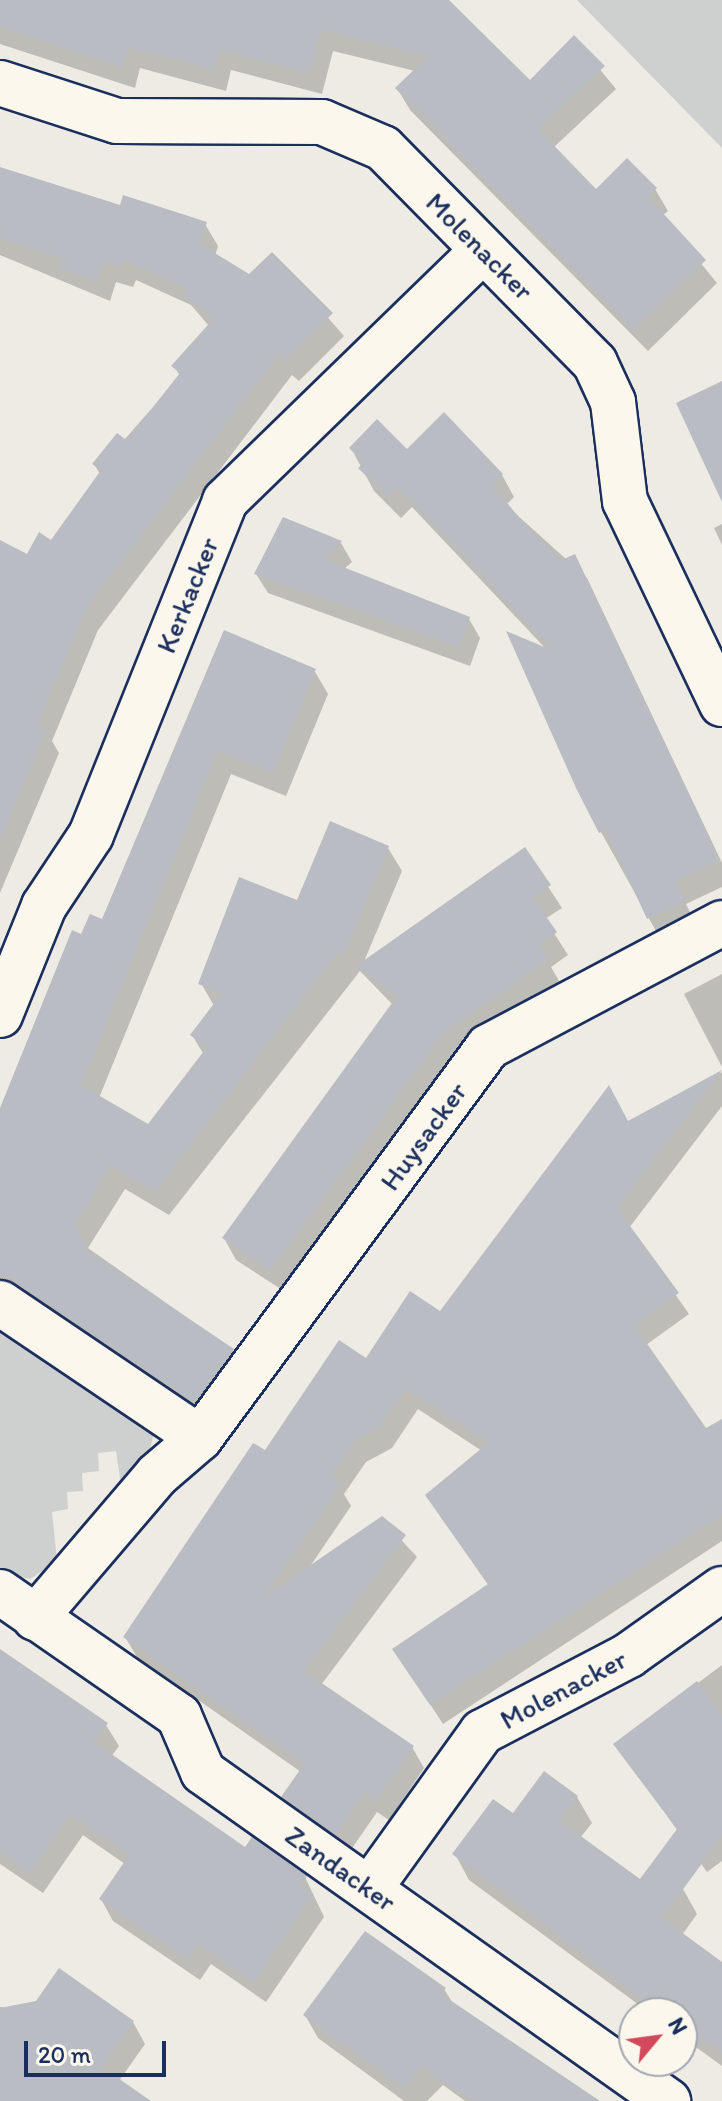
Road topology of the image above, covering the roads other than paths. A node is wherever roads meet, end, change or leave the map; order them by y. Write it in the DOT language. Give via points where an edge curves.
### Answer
graph roads {
  1 [pos="0,83"];
  2 [pos="483,250"];
  3 [pos="722,704"];
  4 [pos="722,923"];
  5 [pos="0,1015"];
  6 [pos="0,1303"];
  7 [pos="200,1438"];
  8 [pos="722,1589"];
  9 [pos="0,1592"];
  10 [pos="35,1618"];
  11 [pos="370,1888"];
  12 [pos="668,2101"];
  1 -- 2 [label="street, Molenacker" via="117,121 322,122 383,148"];
  2 -- 3 [label="street, Molenacker" via="595,363 613,402 625,501"];
  2 -- 5 [label="street, Kerkacker" via="225,501 91,835 44,906"];
  4 -- 7 [label="street, Huysacker" via="488,1047"];
  6 -- 7 [label="street"];
  7 -- 10 [label="street" via="157,1475"];
  8 -- 11 [label="street, Molenacker" via="629,1655 482,1732"];
  9 -- 10 [label="street, Zandacker"];
  10 -- 11 [label="street, Zandacker" via="179,1716 203,1772"];
  11 -- 12 [label="street, Zandacker"];
}
